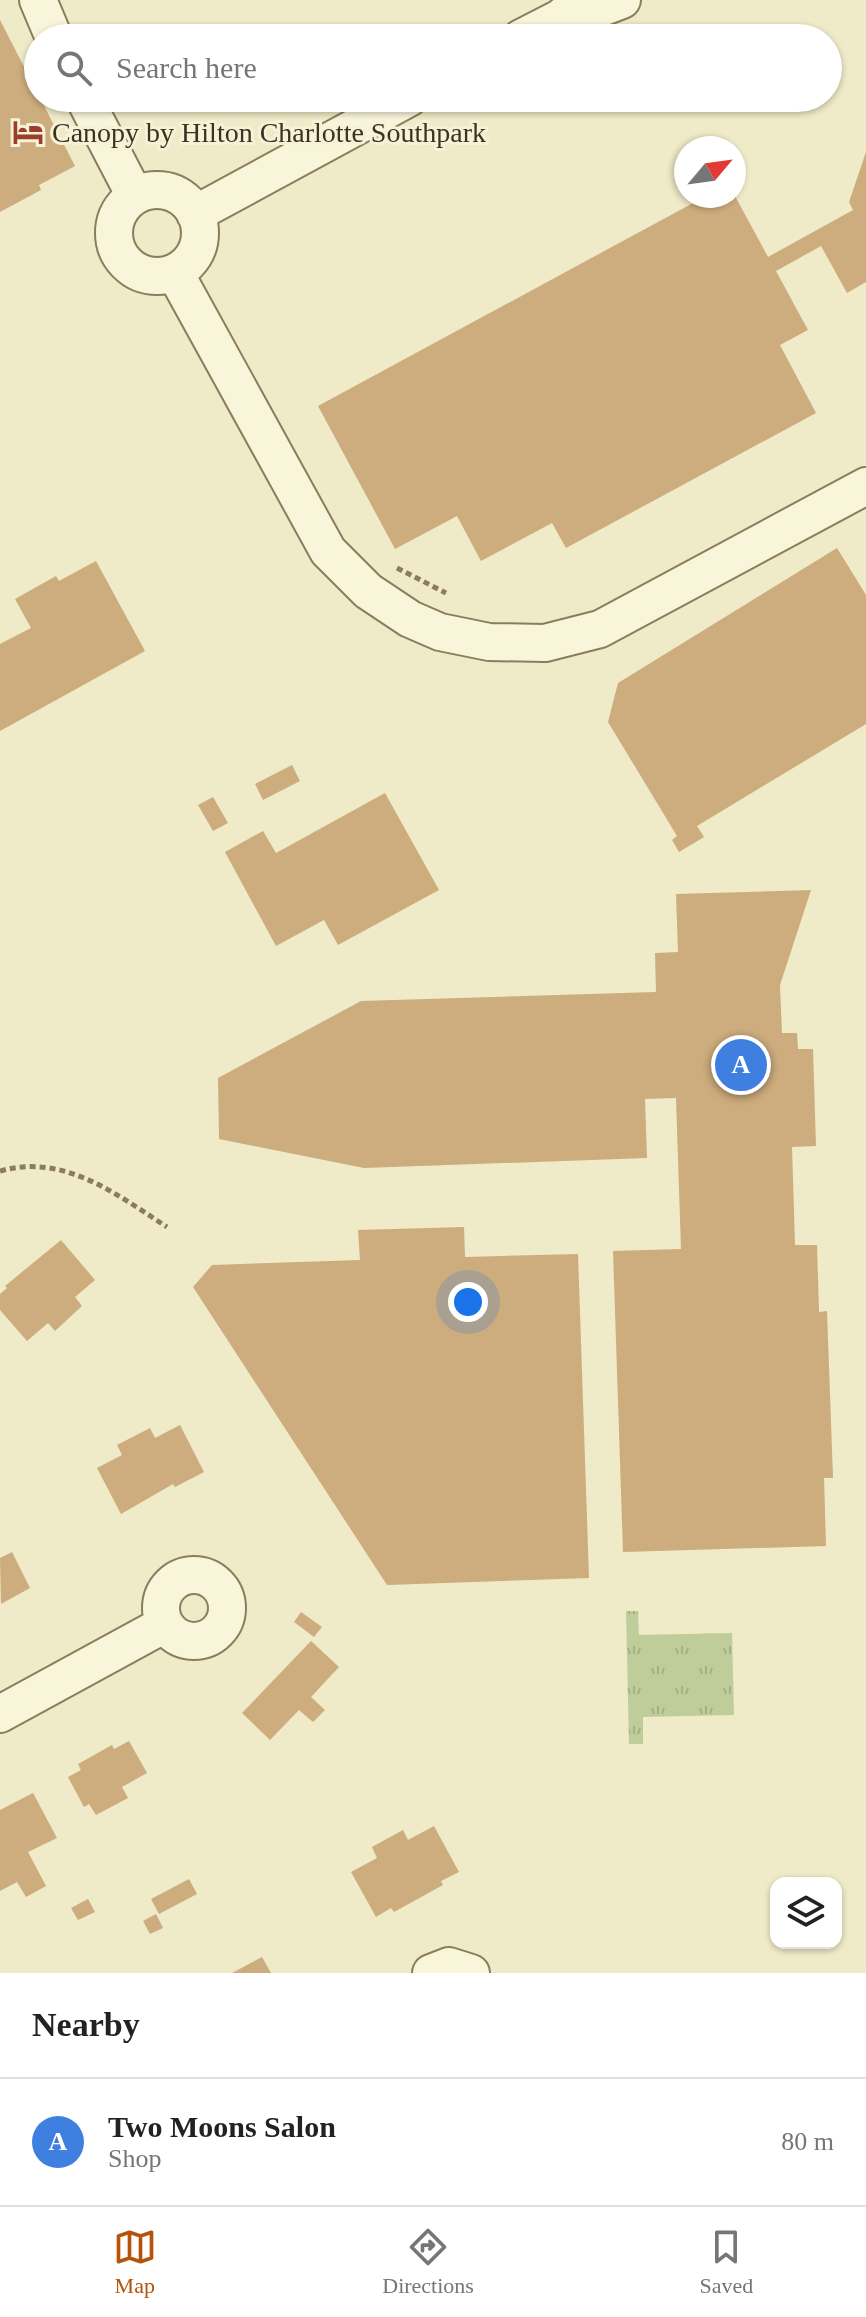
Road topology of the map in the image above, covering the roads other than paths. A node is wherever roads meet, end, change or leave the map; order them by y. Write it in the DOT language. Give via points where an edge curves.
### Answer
graph roads {
  1 [pos="38,0"];
  2 [pos="622,0"];
  3 [pos="571,9"];
  4 [pos="48,24"];
  5 [pos="545,24"];
  6 [pos="91,112"];
  7 [pos="383,112"];
  8 [pos="135,196"];
  9 [pos="195,214"];
  10 [pos="175,273"];
  11 [pos="866,486"];
  12 [pos="165,1624"];
  13 [pos="0,1714"];
  14 [pos="431,1973"];
  15 [pos="471,1973"];
  1 -- 4 [label="street"];
  2 -- 3 [label="street" via="583,15"];
  3 -- 5 [label="street"];
  6 -- 8 [label="street"];
  7 -- 9 [label="street"];
  8 -- 9 [label="street" via="162,190 175,194"];
  8 -- 10 [label="street" via="117,218 114,232 123,259 147,275"];
  9 -- 10 [label="street" via="200,227 195,254"];
  10 -- 11 [label="street" via="328,551 368,591 440,632 489,642 545,643 600,629"];
  12 -- 13 [label="street"];
  14 -- 15 [label="street" via="449,1966"];
}
